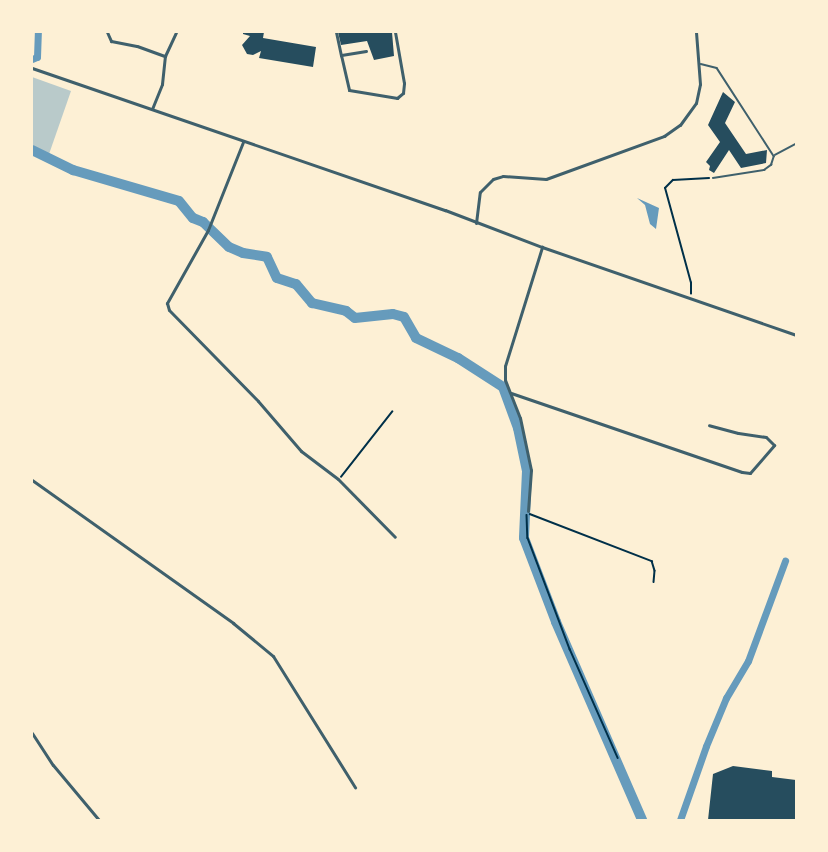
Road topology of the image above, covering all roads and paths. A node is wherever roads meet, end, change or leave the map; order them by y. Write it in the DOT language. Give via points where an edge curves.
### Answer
graph roads {
  1 [pos="107,32"];
  2 [pos="176,32"];
  3 [pos="336,32"];
  4 [pos="395,32"];
  5 [pos="696,32"];
  6 [pos="366,51"];
  7 [pos="341,55"];
  8 [pos="165,56"];
  9 [pos="699,64"];
  10 [pos="32,68"];
  11 [pos="152,109"];
  12 [pos="243,142"];
  13 [pos="796,144"];
  14 [pos="774,156"];
  15 [pos="713,178"];
  16 [pos="476,223"];
  17 [pos="542,247"];
  18 [pos="690,298"];
  19 [pos="796,335"];
  20 [pos="511,393"];
  21 [pos="392,412"];
  22 [pos="709,424"];
  23 [pos="338,479"];
  24 [pos="32,480"];
  25 [pos="528,512"];
  26 [pos="395,537"];
  27 [pos="654,582"];
  28 [pos="32,733"];
  29 [pos="618,758"];
  30 [pos="355,787"];
  31 [pos="99,820"];
  1 -- 8 [label="street" via="111,42"];
  2 -- 8 [label="street"];
  3 -- 7 [label="street"];
  4 -- 7 [label="street" via="404,82 403,93 397,98 349,90"];
  5 -- 9 [label="street"];
  6 -- 7 [label="street"];
  8 -- 11 [label="street" via="162,84"];
  9 -- 14 [label="lane" via="717,68"];
  9 -- 16 [label="street" via="698,95 692,111 680,125 664,136 546,179 494,179 480,192"];
  10 -- 11 [label="street"];
  11 -- 12 [label="street"];
  12 -- 16 [label="street"];
  12 -- 23 [label="street" via="208,230 167,303 169,310 301,451"];
  13 -- 14 [label="lane"];
  14 -- 15 [label="lane" via="764,170"];
  15 -- 18 [label="path" via="673,180 665,188 692,283"];
  16 -- 17 [label="street"];
  17 -- 18 [label="street"];
  17 -- 20 [label="street" via="505,366 505,380"];
  18 -- 19 [label="street"];
  20 -- 22 [label="street" via="742,472 750,473 774,445 766,437"];
  20 -- 25 [label="street" via="531,470"];
  21 -- 23 [label="path"];
  23 -- 26 [label="street"];
  24 -- 30 [label="street" via="233,623 273,656"];
  25 -- 27 [label="path" via="652,561 656,571"];
  25 -- 29 [label="path" via="528,537 570,650"];
  28 -- 31 [label="street"];
}
